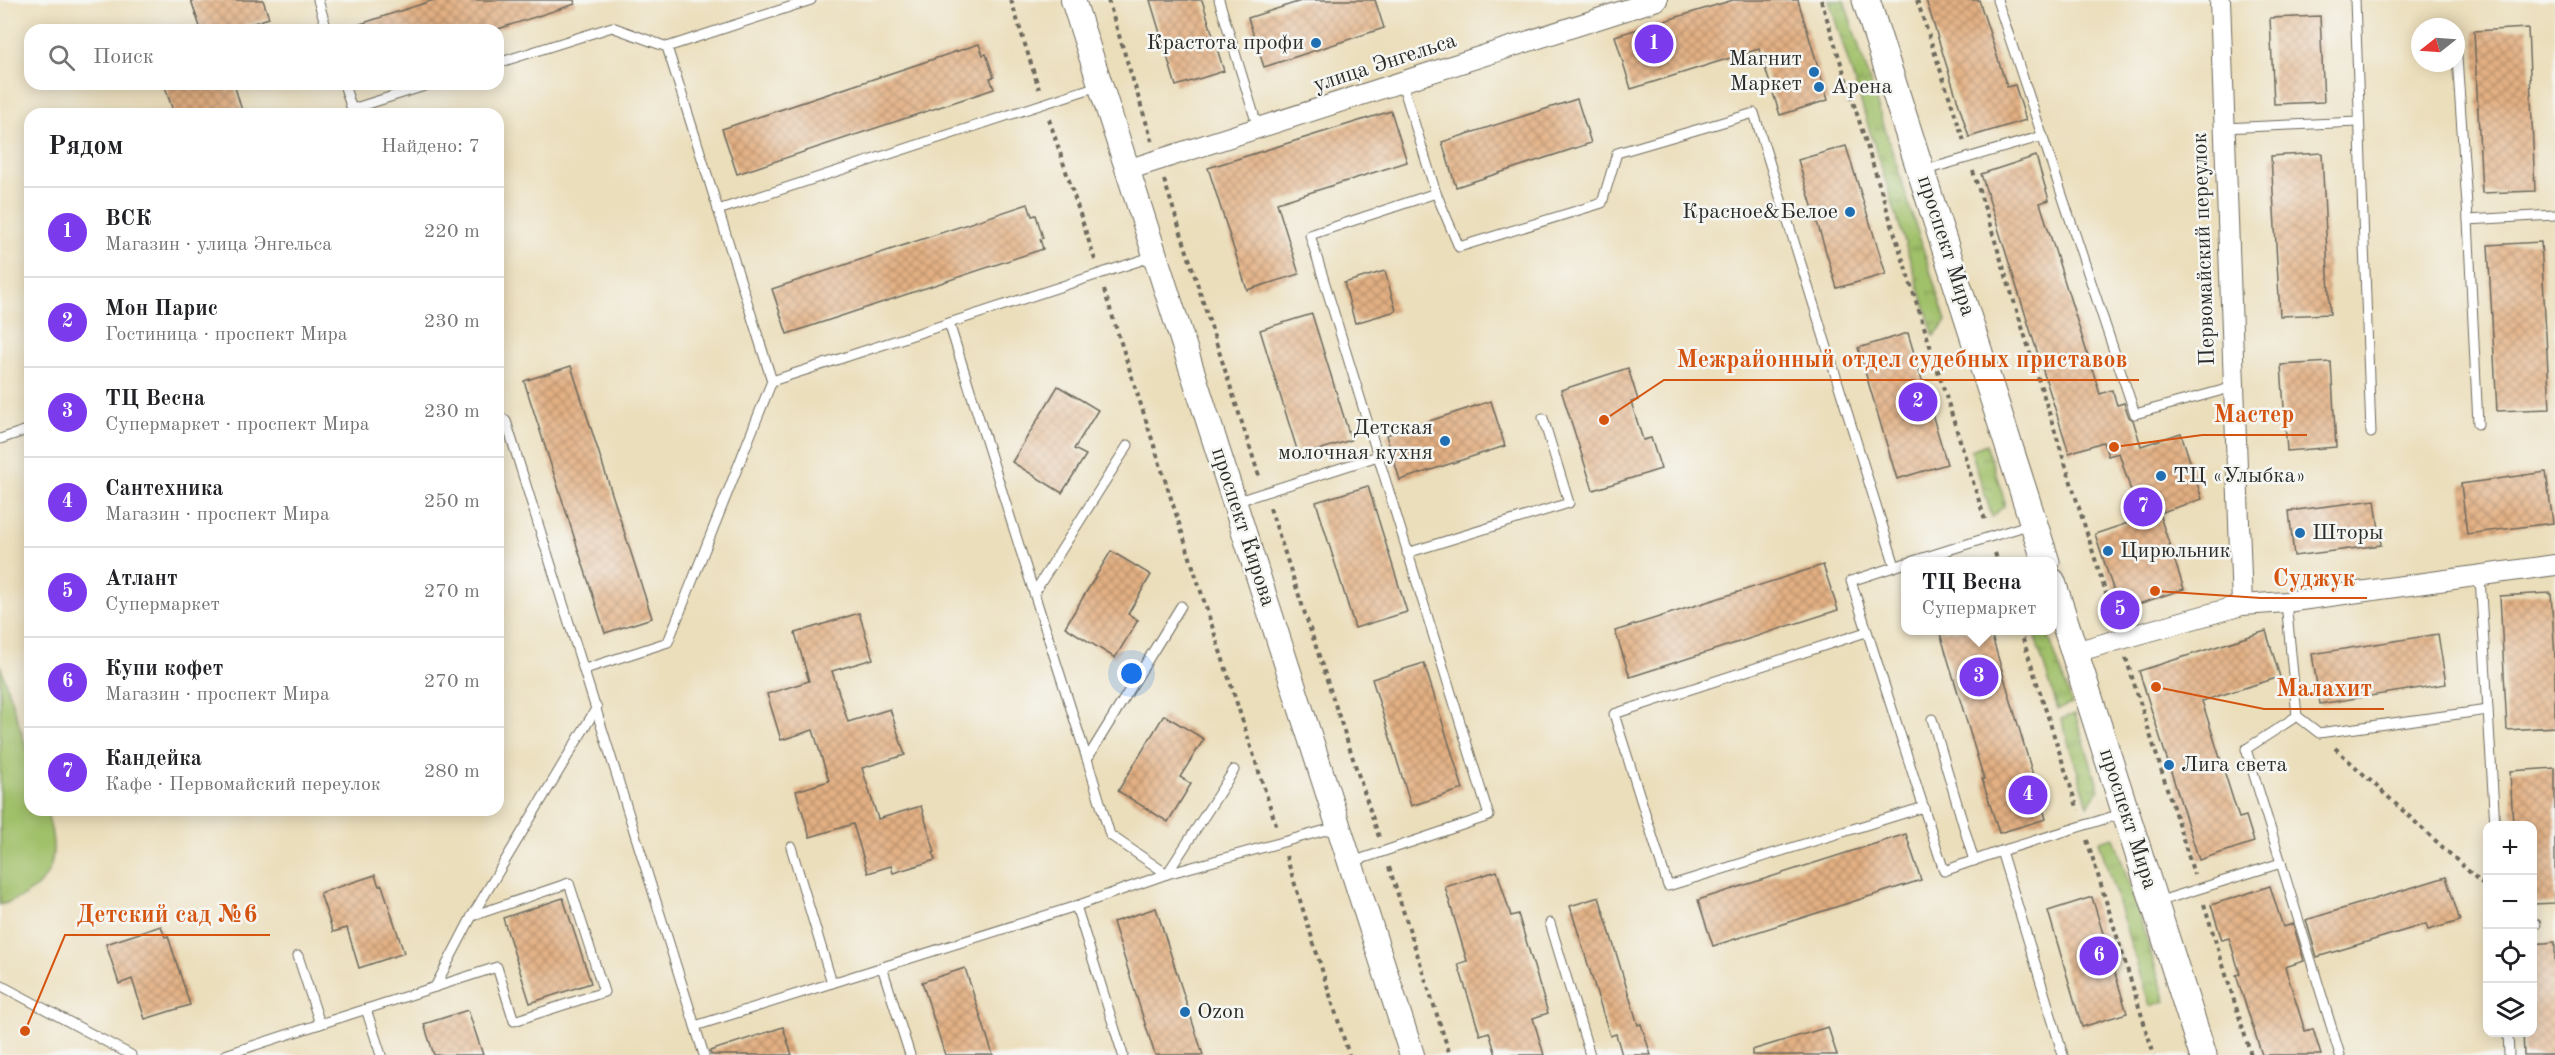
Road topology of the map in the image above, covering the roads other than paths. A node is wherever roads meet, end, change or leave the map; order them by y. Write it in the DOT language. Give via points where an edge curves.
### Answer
graph roads {
  1 [pos="318,0"];
  2 [pos="811,0"];
  3 [pos="1073,0"];
  4 [pos="1219,0"];
  5 [pos="1657,0"];
  6 [pos="1866,0"];
  7 [pos="1997,0"];
  8 [pos="2220,0"];
  9 [pos="2355,0"];
  10 [pos="325,24"];
  11 [pos="667,47"];
  12 [pos="504,61"];
  13 [pos="2458,72"];
  14 [pos="1402,84"];
  15 [pos="1101,85"];
  16 [pos="346,90"];
  17 [pos="414,90"];
  18 [pos="352,108"];
  19 [pos="362,108"];
  20 [pos="2358,122"];
  21 [pos="1258,128"];
  22 [pos="2223,128"];
  23 [pos="2043,136"];
  24 [pos="1127,170"];
  25 [pos="1922,171"];
  26 [pos="1436,193"];
  27 [pos="718,210"];
  28 [pos="2555,215"];
  29 [pos="2468,220"];
  30 [pos="1154,256"];
  31 [pos="949,323"];
  32 [pos="772,381"];
  33 [pos="2234,387"];
  34 [pos="1543,418"];
  35 [pos="504,420"];
  36 [pos="2478,424"];
  37 [pos="24,431"];
  38 [pos="2371,433"];
  39 [pos="0,439"];
  40 [pos="1128,445"];
  41 [pos="1378,456"];
  42 [pos="1235,502"];
  43 [pos="2034,523"];
  44 [pos="1407,553"];
  45 [pos="1923,557"];
  46 [pos="2045,557"];
  47 [pos="1901,564"];
  48 [pos="2555,565"];
  49 [pos="1895,566"];
  50 [pos="2480,577"];
  51 [pos="1034,593"];
  52 [pos="2057,597"];
  53 [pos="2286,602"];
  54 [pos="2242,605"];
  55 [pos="1182,606"];
  56 [pos="1866,632"];
  57 [pos="2075,652"];
  58 [pos="585,669"];
  59 [pos="597,707"];
  60 [pos="2488,710"];
  61 [pos="2297,716"];
  62 [pos="1932,720"];
  63 [pos="1087,759"];
  64 [pos="1234,770"];
  65 [pos="1924,807"];
  66 [pos="2126,812"];
  67 [pos="2495,821"];
  68 [pos="1338,827"];
  69 [pos="791,847"];
  70 [pos="2001,851"];
  71 [pos="1974,861"];
  72 [pos="1350,863"];
  73 [pos="2281,864"];
  74 [pos="1167,874"];
  75 [pos="2154,903"];
  76 [pos="1076,906"];
  77 [pos="472,916"];
  78 [pos="1550,923"];
  79 [pos="298,956"];
  80 [pos="882,967"];
  81 [pos="832,983"];
  82 [pos="0,985"];
  83 [pos="435,987"];
  84 [pos="366,1009"];
  85 [pos="320,1024"];
  86 [pos="695,1026"];
  87 [pos="2508,1037"];
  88 [pos="131,1055"];
  89 [pos="225,1055"];
  90 [pos="381,1055"];
  91 [pos="704,1055"];
  92 [pos="910,1055"];
  93 [pos="1123,1055"];
  94 [pos="1412,1055"];
  95 [pos="1590,1055"];
  96 [pos="2063,1055"];
  97 [pos="2203,1055"];
  98 [pos="2340,1055"];
  99 [pos="2509,1055"];
  1 -- 10 [label="lane"];
  2 -- 11 [label="lane"];
  3 -- 15 [label="street, проспект Кирова"];
  4 -- 21 [label="lane"];
  5 -- 14 [label="street, улица Энгельса"];
  6 -- 25 [label="main road, проспект Мира"];
  7 -- 23 [label="lane"];
  8 -- 22 [label="street, Первомайский переулок"];
  9 -- 20 [label="lane"];
  11 -- 12 [label="lane" via="612,27"];
  11 -- 27 [label="lane"];
  13 -- 29 [label="lane"];
  14 -- 21 [label="street, улица Энгельса"];
  14 -- 26 [label="lane"];
  15 -- 24 [label="street, проспект Кирова"];
  15 -- 27 [label="lane"];
  16 -- 18 [label="lane"];
  17 -- 19 [label="lane"];
  20 -- 22 [label="lane"];
  20 -- 38 [label="lane"];
  21 -- 24 [label="street, улица Энгельса"];
  22 -- 33 [label="street, Первомайский переулок"];
  23 -- 25 [label="lane"];
  23 -- 33 [label="lane" via="2135,414"];
  24 -- 30 [label="street, проспект Кирова"];
  25 -- 43 [label="main road, проспект Мира"];
  26 -- 41 [label="lane" via="1310,235"];
  26 -- 49 [label="lane" via="1459,247 1602,203 1617,153 1754,113"];
  27 -- 32 [label="lane"];
  28 -- 29 [label="lane"];
  29 -- 36 [label="lane"];
  30 -- 31 [label="lane"];
  30 -- 42 [label="street, проспект Кирова"];
  31 -- 32 [label="lane"];
  31 -- 51 [label="lane"];
  32 -- 58 [label="lane" via="668,642"];
  33 -- 54 [label="street, Первомайский переулок"];
  34 -- 44 [label="lane" via="1569,504"];
  35 -- 58 [label="lane"];
  37 -- 39 [label="lane"];
  40 -- 51 [label="lane"];
  41 -- 42 [label="lane"];
  41 -- 44 [label="lane"];
  42 -- 68 [label="street, проспект Кирова"];
  43 -- 45 [label="lane"];
  43 -- 46 [label="main road, проспект Мира"];
  44 -- 72 [label="lane" via="1489,816"];
  47 -- 49 [label="lane"];
  48 -- 50 [label="street"];
  49 -- 56 [label="lane" via="1851,581"];
  50 -- 53 [label="street"];
  50 -- 60 [label="lane"];
  51 -- 63 [label="lane"];
  52 -- 57 [label="main road, проспект Мира"];
  53 -- 54 [label="street"];
  53 -- 61 [label="lane"];
  54 -- 57 [label="street"];
  55 -- 63 [label="lane"];
  56 -- 65 [label="lane"];
  56 -- 65 [label="lane" via="1614,714 1668,886"];
  57 -- 66 [label="main road, проспект Мира"];
  58 -- 59 [label="lane"];
  59 -- 77 [label="lane"];
  59 -- 86 [label="lane"];
  60 -- 61 [label="lane" via="2319,733"];
  60 -- 67 [label="lane"];
  61 -- 73 [label="lane" via="2246,748"];
  62 -- 71 [label="lane"];
  63 -- 74 [label="lane" via="1110,835"];
  64 -- 74 [label="lane"];
  65 -- 71 [label="lane" via="1944,871"];
  66 -- 70 [label="lane"];
  66 -- 75 [label="main road, проспект Мира"];
  68 -- 72 [label="street, проспект Кирова"];
  68 -- 74 [label="lane"];
  69 -- 81 [label="lane"];
  70 -- 71 [label="lane"];
  70 -- 96 [label="lane"];
  72 -- 94 [label="street, проспект Кирова"];
  73 -- 75 [label="lane"];
  73 -- 98 [label="lane"];
  74 -- 76 [label="lane"];
  75 -- 97 [label="main road, проспект Мира"];
  76 -- 80 [label="lane"];
  76 -- 93 [label="lane"];
  77 -- 83 [label="lane"];
  77 -- 83 [label="lane" via="569,883 604,992 514,1021 497,967"];
  78 -- 95 [label="lane"];
  79 -- 85 [label="lane"];
  80 -- 81 [label="lane"];
  80 -- 92 [label="lane"];
  81 -- 86 [label="lane"];
  82 -- 88 [label="lane"];
  83 -- 84 [label="lane"];
  84 -- 85 [label="lane"];
  84 -- 90 [label="lane"];
  85 -- 89 [label="lane"];
  86 -- 91 [label="lane"];
  87 -- 99 [label="lane"];
}
